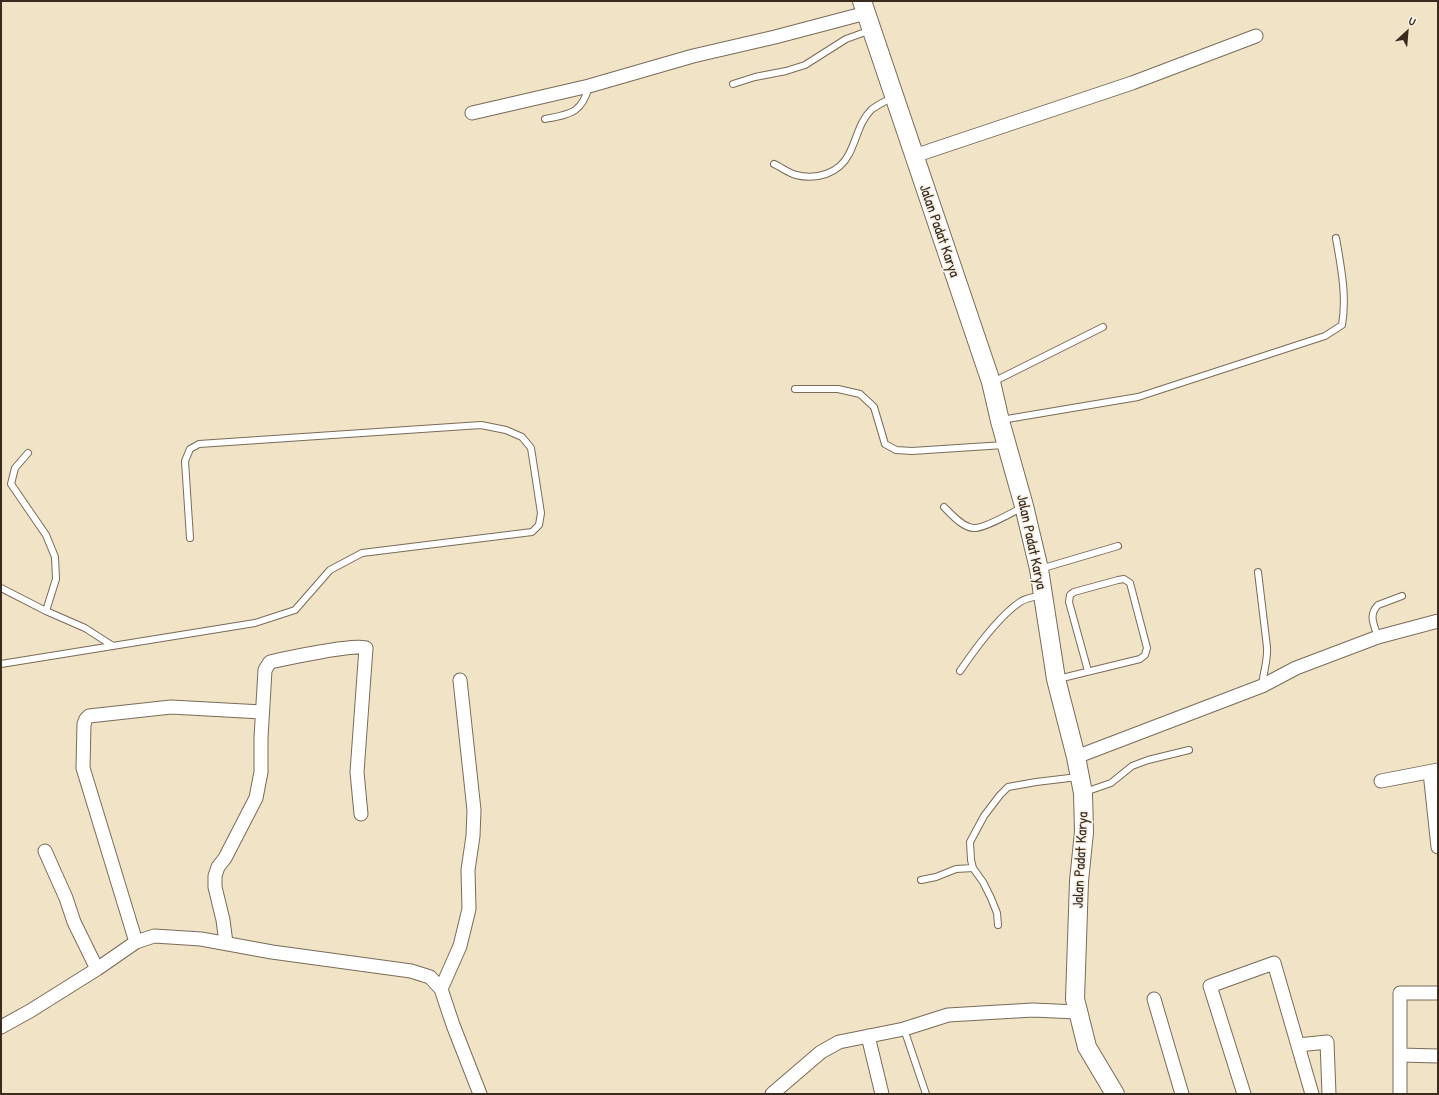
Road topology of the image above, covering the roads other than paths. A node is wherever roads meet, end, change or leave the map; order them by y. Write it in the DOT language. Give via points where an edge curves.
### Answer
graph roads {
  1 [pos="864,7"];
  2 [pos="873,30"];
  3 [pos="1256,36"];
  4 [pos="733,84"];
  5 [pos="590,86"];
  6 [pos="894,97"];
  7 [pos="472,113"];
  8 [pos="545,119"];
  9 [pos="914,156"];
  10 [pos="774,164"];
  11 [pos="1336,238"];
  12 [pos="1103,326"];
  13 [pos="991,382"];
  14 [pos="795,389"];
  15 [pos="1000,421"];
  16 [pos="1008,445"];
  17 [pos="28,453"];
  18 [pos="1024,506"];
  19 [pos="944,507"];
  20 [pos="190,538"];
  21 [pos="1118,546"];
  22 [pos="1039,569"];
  23 [pos="1258,572"];
  24 [pos="1,588"];
  25 [pos="1043,595"];
  26 [pos="1402,596"];
  27 [pos="46,611"];
  28 [pos="1438,621"];
  29 [pos="1378,637"];
  30 [pos="113,646"];
  31 [pos="1,664"];
  32 [pos="960,671"];
  33 [pos="1088,671"];
  34 [pos="1056,679"];
  35 [pos="460,680"];
  36 [pos="1262,686"];
  37 [pos="262,712"];
  38 [pos="1189,750"];
  39 [pos="1076,758"];
  40 [pos="1434,771"];
  41 [pos="1381,781"];
  42 [pos="1082,785"];
  43 [pos="361,814"];
  44 [pos="1438,847"];
  45 [pos="45,851"];
  46 [pos="973,868"];
  47 [pos="921,880"];
  48 [pos="998,925"];
  49 [pos="136,942"];
  50 [pos="226,943"];
  51 [pos="97,969"];
  52 [pos="441,989"];
  53 [pos="1438,993"];
  54 [pos="1154,999"];
  55 [pos="1077,1012"];
  56 [pos="1,1027"];
  57 [pos="904,1029"];
  58 [pos="868,1036"];
  59 [pos="1298,1045"];
  60 [pos="1400,1055"];
  61 [pos="1438,1056"];
  62 [pos="480,1094"];
  63 [pos="772,1094"];
  64 [pos="882,1094"];
  65 [pos="926,1094"];
  66 [pos="1115,1094"];
  67 [pos="1182,1094"];
  68 [pos="1244,1094"];
  69 [pos="1312,1094"];
  70 [pos="1329,1094"];
  71 [pos="1400,1094"];
  1 -- 2 [label="street, Jalan Padat Karya"];
  1 -- 5 [label="street" via="775,37 686,58"];
  2 -- 4 [label="lane" via="846,39 805,65"];
  2 -- 6 [label="street, Jalan Padat Karya"];
  3 -- 9 [label="street" via="1132,83"];
  5 -- 7 [label="street"];
  5 -- 8 [label="lane" via="580,107 564,115"];
  6 -- 9 [label="street, Jalan Padat Karya"];
  6 -- 10 [label="lane" via="872,110 858,130 849,155 841,166 830,173 811,177 794,175"];
  9 -- 13 [label="street, Jalan Padat Karya"];
  11 -- 15 [label="lane" via="1344,312 1342,325 1326,336 1138,397"];
  12 -- 13 [label="lane"];
  13 -- 15 [label="street, Jalan Padat Karya"];
  14 -- 16 [label="lane" via="838,389 860,394 874,407 885,444 896,450"];
  15 -- 16 [label="street, Jalan Padat Karya"];
  16 -- 18 [label="street, Jalan Padat Karya"];
  17 -- 27 [label="lane" via="15,468 11,484 46,535 55,557 56,579"];
  18 -- 19 [label="lane" via="985,526 974,528 959,521"];
  18 -- 22 [label="street, Jalan Padat Karya"];
  20 -- 30 [label="lane" via="185,461 190,449 198,444 481,425 506,430 522,437 531,448 541,513 539,525 532,532 362,553 330,570 295,610 255,623"];
  21 -- 22 [label="lane"];
  22 -- 25 [label="street, Jalan Padat Karya"];
  23 -- 36 [label="lane" via="1268,647"];
  24 -- 27 [label="lane"];
  25 -- 32 [label="lane" via="1021,602 1003,618 978,645"];
  25 -- 34 [label="street, Jalan Padat Karya"];
  26 -- 29 [label="lane" via="1375,608 1372,618"];
  27 -- 30 [label="lane" via="85,628"];
  28 -- 29 [label="street"];
  29 -- 36 [label="street" via="1296,668"];
  30 -- 31 [label="lane"];
  33 -- 33 [label="lane" via="1140,659 1145,655 1147,648 1130,583 1124,579 1070,595 1069,602"];
  33 -- 34 [label="lane"];
  34 -- 39 [label="street, Jalan Padat Karya"];
  35 -- 52 [label="street" via="474,810 468,870 469,909 460,946"];
  36 -- 39 [label="street"];
  37 -- 43 [label="street" via="264,670 270,662 362,646 366,648 357,772"];
  37 -- 49 [label="street" via="172,708 104,714 89,716 86,719 83,768"];
  37 -- 50 [label="street" via="261,772 256,798 215,876"];
  38 -- 42 [label="lane" via="1132,766 1111,783"];
  39 -- 42 [label="street, Jalan Padat Karya"];
  40 -- 41 [label="street"];
  40 -- 44 [label="street"];
  42 -- 46 [label="lane" via="1036,782 1008,787 984,816 970,842"];
  42 -- 55 [label="street, Jalan Padat Karya" via="1084,832 1079,881 1075,999"];
  45 -- 51 [label="street" via="74,922"];
  46 -- 47 [label="lane" via="956,869"];
  46 -- 48 [label="lane" via="991,898 997,913"];
  49 -- 50 [label="street" via="154,936"];
  49 -- 51 [label="street"];
  50 -- 52 [label="street" via="272,952 411,971 430,977"];
  51 -- 56 [label="street"];
  52 -- 62 [label="street"];
  53 -- 60 [label="street" via="1400,993"];
  54 -- 67 [label="street"];
  55 -- 57 [label="street" via="1033,1010 948,1015"];
  55 -- 66 [label="street, Jalan Padat Karya" via="1087,1047"];
  57 -- 58 [label="street"];
  57 -- 65 [label="lane"];
  58 -- 63 [label="street" via="839,1042 821,1052"];
  58 -- 64 [label="street"];
  59 -- 68 [label="street" via="1274,963 1210,986"];
  59 -- 69 [label="street"];
  59 -- 70 [label="street" via="1327,1042"];
  60 -- 61 [label="street"];
  60 -- 71 [label="street"];
}
